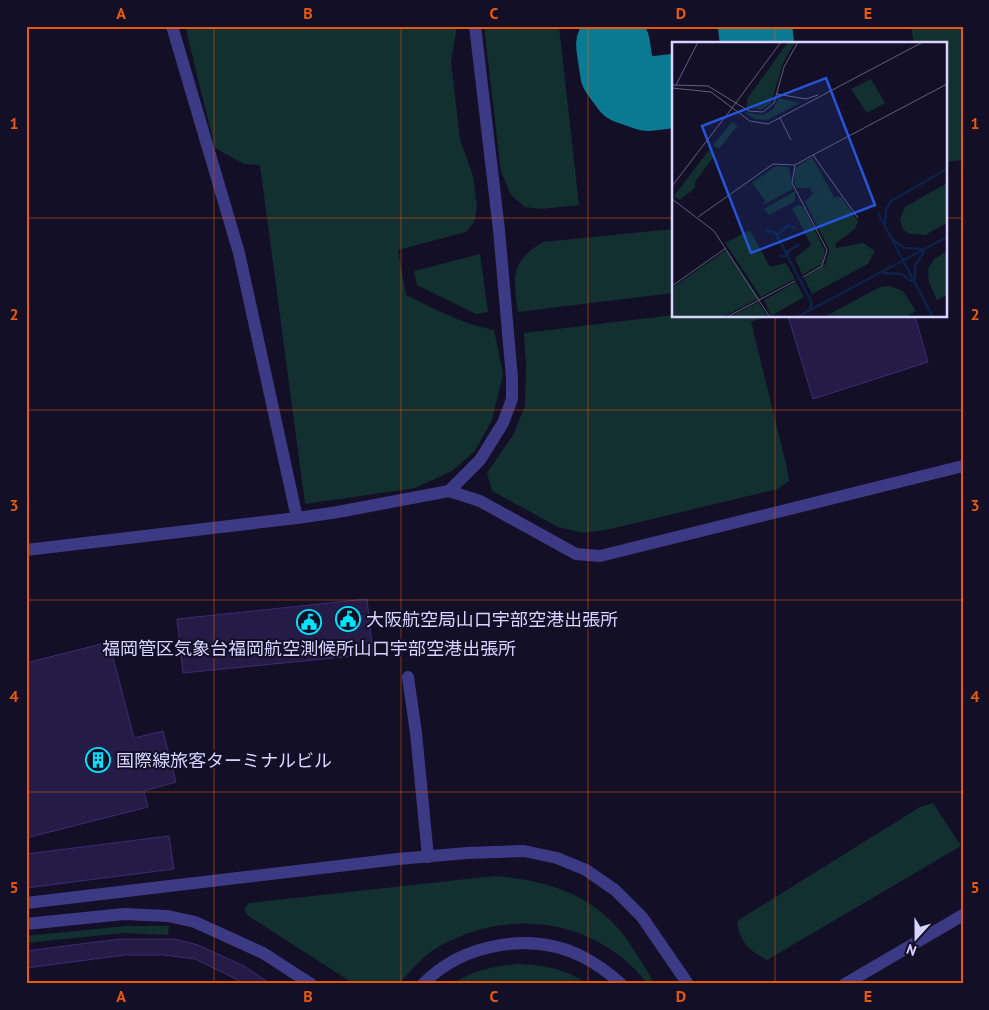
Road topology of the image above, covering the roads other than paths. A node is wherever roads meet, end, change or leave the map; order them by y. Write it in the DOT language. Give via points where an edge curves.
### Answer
graph roads {
  1 [pos="172,26"];
  2 [pos="475,26"];
  3 [pos="963,466"];
  4 [pos="448,491"];
  5 [pos="297,518"];
  6 [pos="26,550"];
  7 [pos="408,677"];
  8 [pos="428,856"];
  9 [pos="26,904"];
  10 [pos="963,915"];
  11 [pos="26,924"];
  12 [pos="311,984"];
  13 [pos="423,984"];
  14 [pos="621,984"];
  15 [pos="688,984"];
  16 [pos="845,984"];
  1 -- 5 [label="street" via="239,253"];
  2 -- 4 [label="street" via="499,230 512,399 503,423 480,460"];
  3 -- 4 [label="street" via="600,556 576,554 480,501"];
  4 -- 5 [label="street"];
  5 -- 6 [label="street"];
  7 -- 8 [label="street"];
  8 -- 9 [label="street"];
  8 -- 15 [label="street" via="524,851 556,858 586,870 615,890 642,917"];
  10 -- 16 [label="street"];
  11 -- 12 [label="street" via="124,914 168,916 196,922 263,953"];
  13 -- 14 [label="street" via="453,960 476,951 499,945 528,944 560,948 582,956 606,970"];
}
